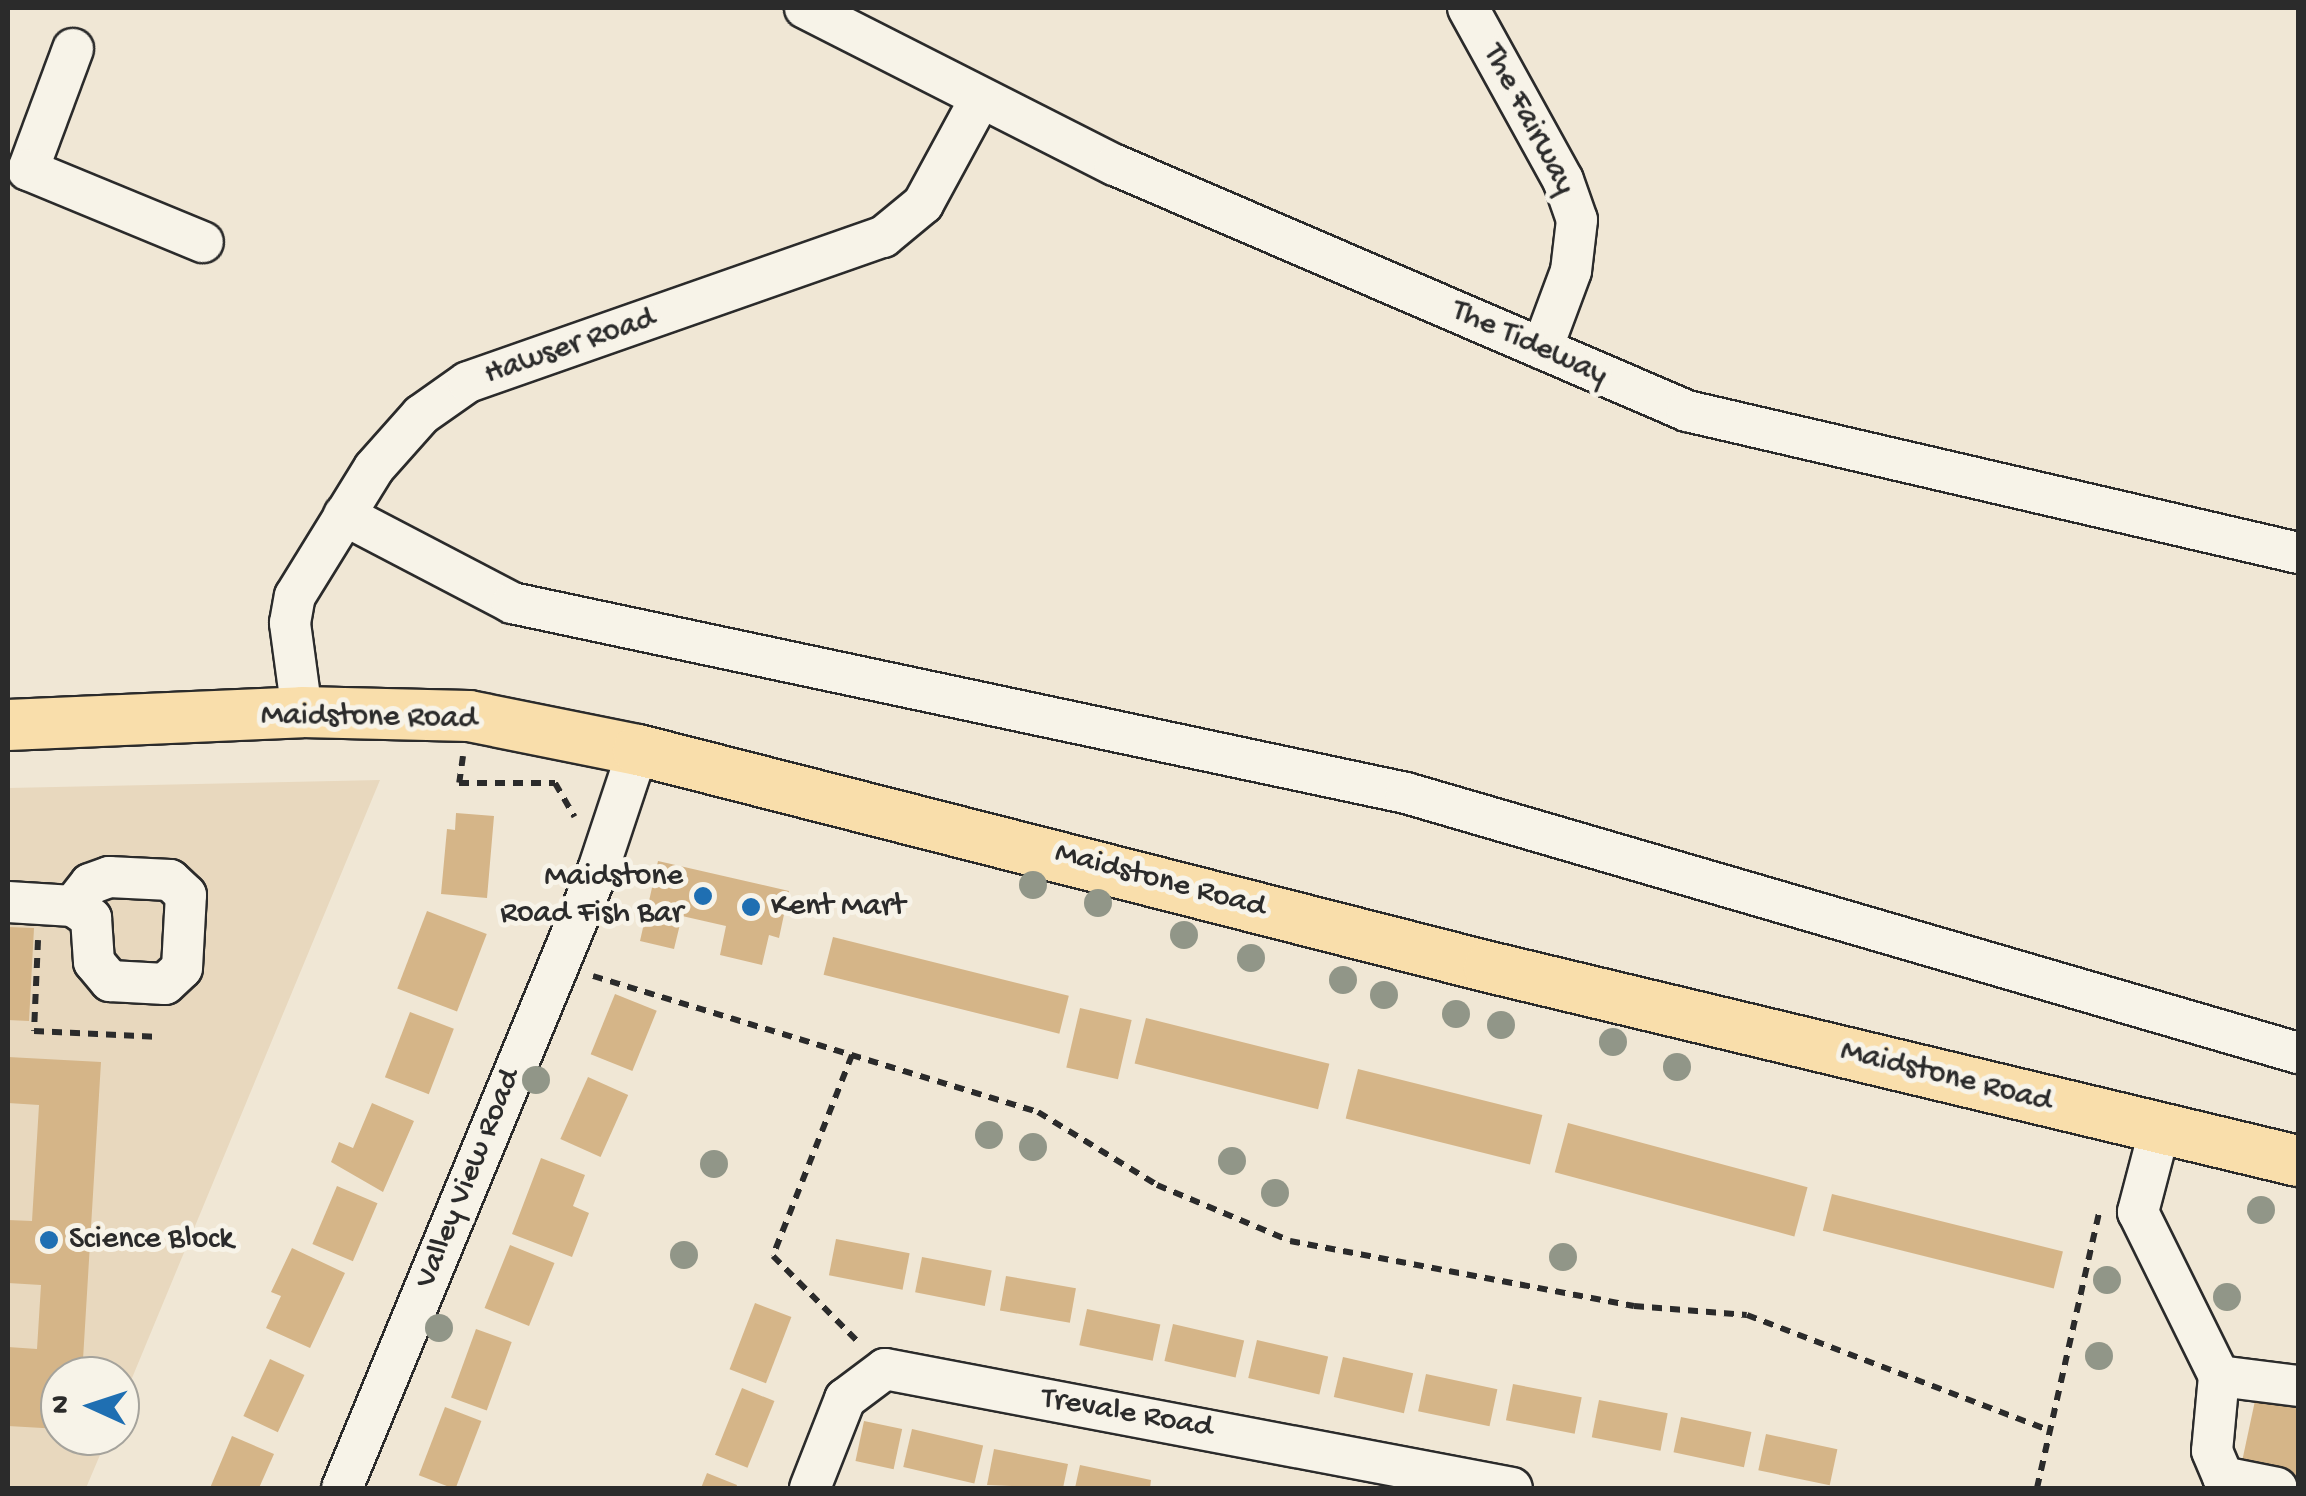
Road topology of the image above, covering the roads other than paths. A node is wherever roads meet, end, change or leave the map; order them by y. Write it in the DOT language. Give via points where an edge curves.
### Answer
graph roads {
  1 [pos="805,8"];
  2 [pos="1468,8"];
  3 [pos="73,49"];
  4 [pos="980,98"];
  5 [pos="18,177"];
  6 [pos="202,242"];
  7 [pos="1542,350"];
  8 [pos="344,515"];
  9 [pos="2298,553"];
  10 [pos="302,712"];
  11 [pos="8,725"];
  12 [pos="638,750"];
  13 [pos="74,906"];
  14 [pos="22,914"];
  15 [pos="2298,1052"];
  16 [pos="2160,1128"];
  17 [pos="2298,1161"];
  18 [pos="2218,1376"];
  19 [pos="2298,1386"];
  20 [pos="342,1488"];
  21 [pos="810,1488"];
  22 [pos="1512,1488"];
  23 [pos="2276,1488"];
  1 -- 4 [label="street, The Tideway"];
  2 -- 7 [label="street, The Fairway" via="1563,180 1578,220 1571,271"];
  3 -- 5 [label="street"];
  4 -- 7 [label="street, The Tideway" via="1115,165"];
  4 -- 8 [label="street, Hawser Road" via="923,204 883,238 468,382 421,415"];
  5 -- 6 [label="street"];
  7 -- 9 [label="street, The Tideway" via="1688,411 1750,429"];
  8 -- 10 [label="street, Hawser Road" via="295,596 290,623"];
  8 -- 15 [label="street" via="512,602 1406,792"];
  10 -- 11 [label="main road, Maidstone Road"];
  10 -- 12 [label="main road, Maidstone Road" via="469,716"];
  12 -- 16 [label="main road, Maidstone Road" via="1418,949"];
  12 -- 20 [label="street, Valley View Road" via="598,870"];
  13 -- 14 [label="street"];
  16 -- 17 [label="main road, Maidstone Road"];
  16 -- 18 [label="street" via="2138,1212"];
  18 -- 19 [label="street"];
  18 -- 23 [label="street" via="2212,1451 2223,1478"];
  21 -- 22 [label="street, Trevale Road" via="845,1399 885,1369"];
}
